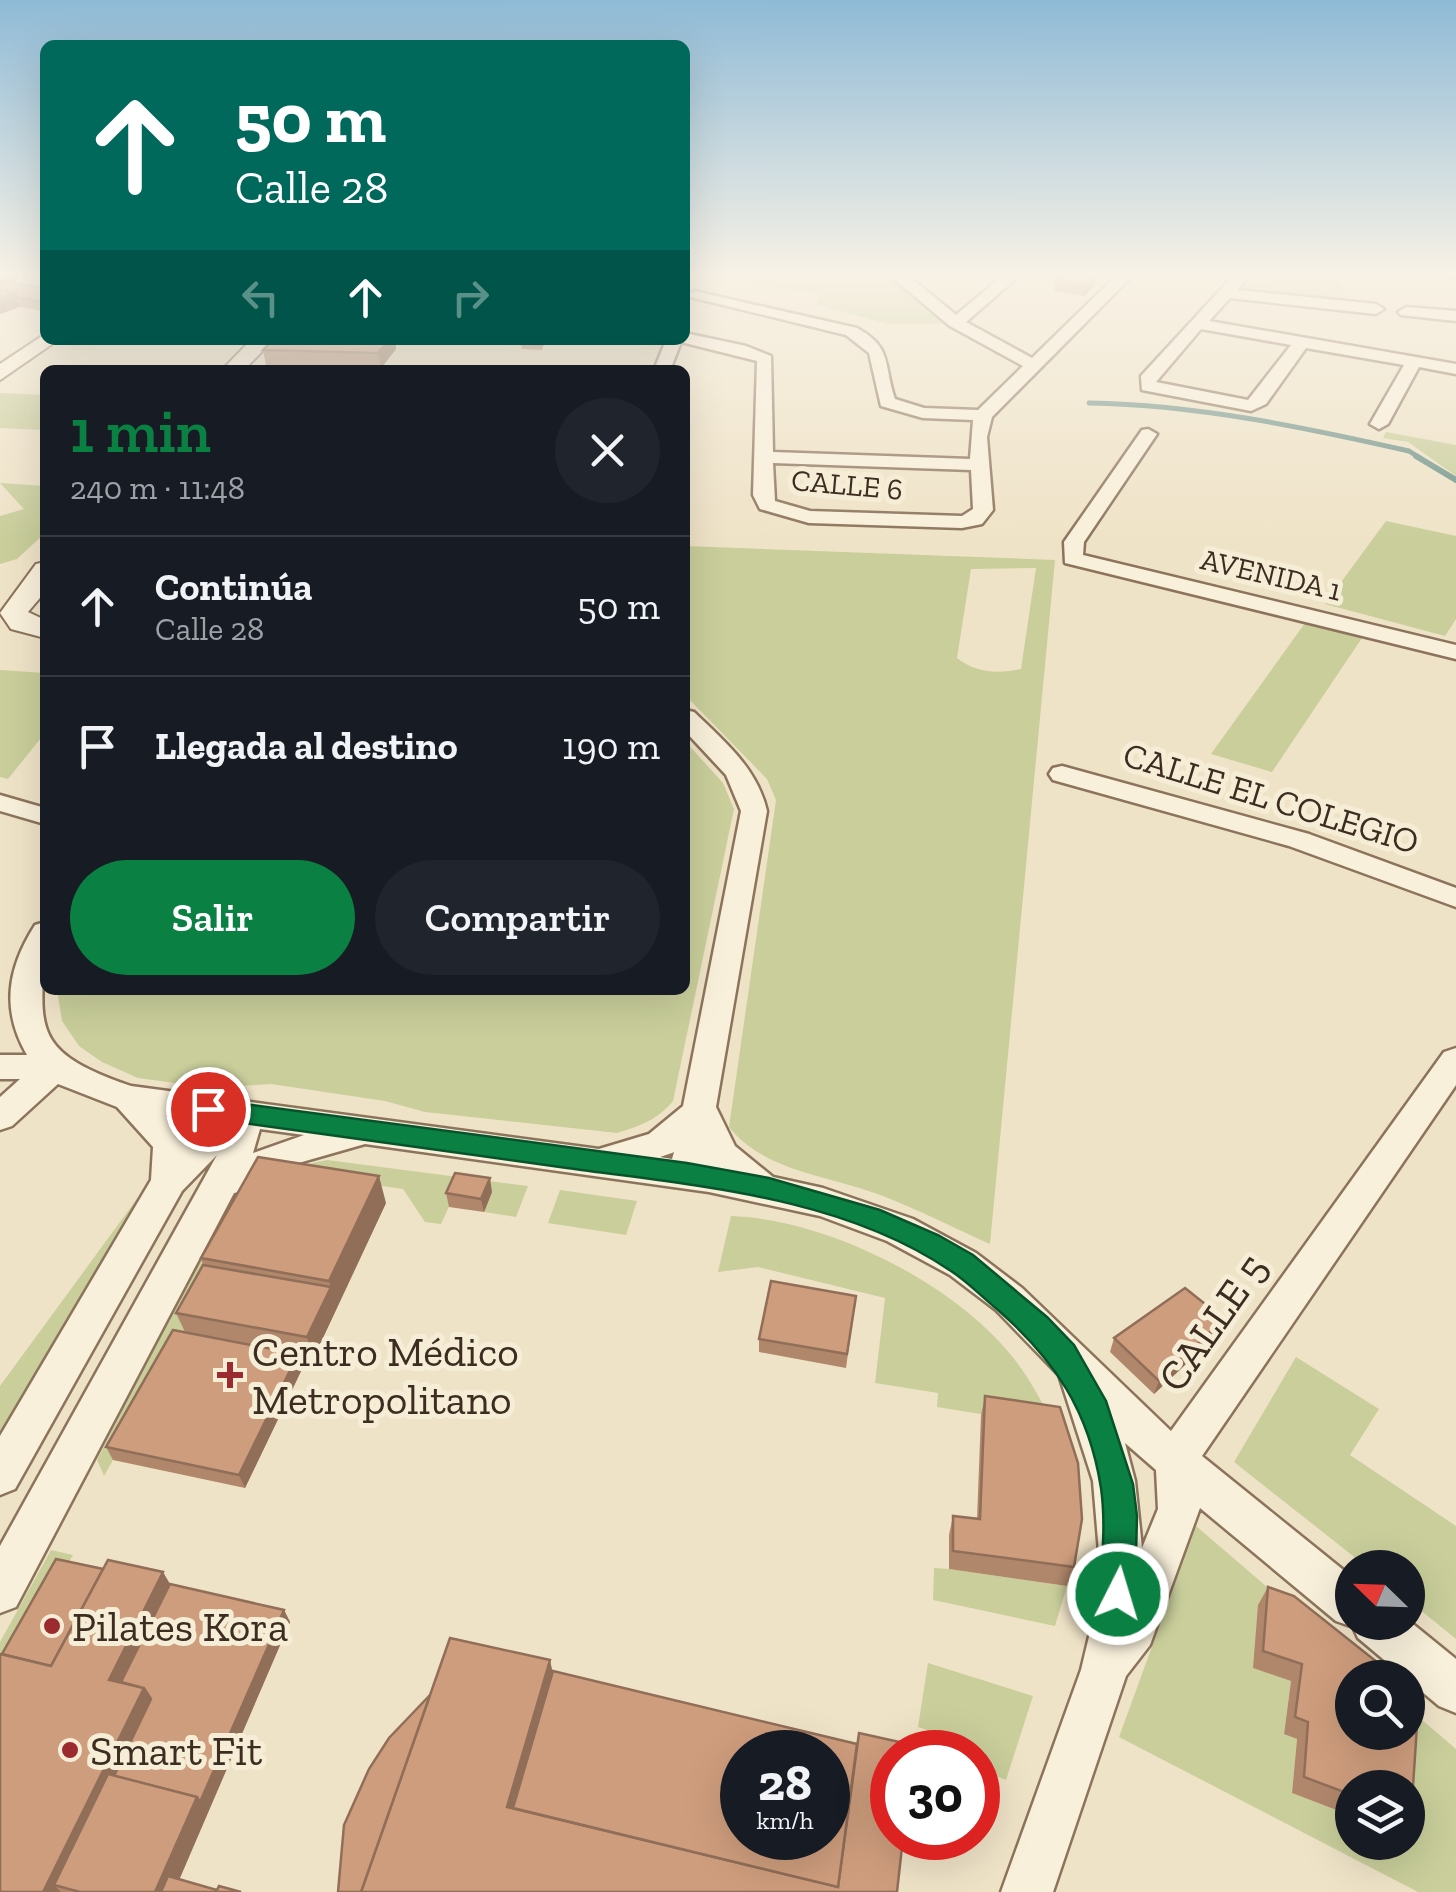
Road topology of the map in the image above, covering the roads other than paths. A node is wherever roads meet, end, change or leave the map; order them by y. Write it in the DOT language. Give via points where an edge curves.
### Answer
graph roads {
  1 [pos="765,362"];
  2 [pos="881,362"];
  3 [pos="1028,362"];
  4 [pos="1036,362"];
  5 [pos="1163,362"];
  6 [pos="1287,362"];
  7 [pos="1414,362"];
  8 [pos="1416,362"];
  9 [pos="1033,365"];
  10 [pos="1456,369"];
  11 [pos="983,415"];
  12 [pos="1379,424"];
  13 [pos="1148,434"];
  14 [pos="765,457"];
  15 [pos="979,465"];
  16 [pos="40,562"];
  17 [pos="40,581"];
  18 [pos="3,601"];
  19 [pos="24,638"];
  20 [pos="1456,652"];
  21 [pos="690,723"];
  22 [pos="1062,774"];
  23 [pos="0,804"];
  24 [pos="40,815"];
  25 [pos="1456,898"];
  26 [pos="40,944"];
  27 [pos="0,996"];
  28 [pos="1456,1060"];
  29 [pos="0,1067"];
  30 [pos="55,1068"];
  31 [pos="129,1098"];
  32 [pos="701,1110"];
  33 [pos="247,1114"];
  34 [pos="0,1117"];
  35 [pos="375,1132"];
  36 [pos="589,1161"];
  37 [pos="687,1174"];
  38 [pos="170,1181"];
  39 [pos="769,1189"];
  40 [pos="217,1193"];
  41 [pos="1064,1354"];
  42 [pos="1176,1460"];
  43 [pos="0,1475"];
  44 [pos="1198,1501"];
  45 [pos="0,1592"];
  46 [pos="1335,1594"];
  47 [pos="1396,1640"];
  48 [pos="1107,1662"];
  49 [pos="1456,1689"];
  50 [pos="1027,1892"];
  1 -- 14 [label="street, CALLE 6"];
  2 -- 11 [label="street" via="887,402 923,413"];
  3 -- 9 [label="street"];
  4 -- 9 [label="street"];
  5 -- 6 [label="street" via="1148,386 1251,406"];
  7 -- 12 [label="street"];
  8 -- 10 [label="street"];
  9 -- 11 [label="street"];
  11 -- 15 [label="street"];
  13 -- 20 [label="street, AVENIDA 1" via="1074,542 1072,559"];
  14 -- 15 [label="street"];
  14 -- 15 [label="street, CALLE 6" via="767,506 788,514 974,520 982,510"];
  16 -- 18 [label="street"];
  17 -- 19 [label="street" via="13,612"];
  21 -- 32 [label="street" via="751,791 754,811"];
  22 -- 25 [label="street, CALLE EL COLEGIO" via="1299,840"];
  23 -- 24 [label="street"];
  26 -- 27 [label="street"];
  26 -- 30 [label="street" via="23,1017 33,1043"];
  28 -- 42 [label="street, CALLE 5"];
  29 -- 30 [label="street"];
  30 -- 31 [label="street"];
  30 -- 34 [label="street"];
  31 -- 33 [label="street"];
  31 -- 38 [label="street" via="170,1143"];
  32 -- 36 [label="street" via="660,1144"];
  32 -- 37 [label="street"];
  32 -- 39 [label="street" via="722,1155"];
  33 -- 35 [label="street"];
  33 -- 38 [label="street"];
  33 -- 40 [label="street"];
  35 -- 36 [label="street"];
  35 -- 40 [label="street" via="278,1156"];
  36 -- 37 [label="street"];
  37 -- 39 [label="street"];
  38 -- 43 [label="street"];
  39 -- 41 [label="street" via="870,1218 928,1243 1009,1299"];
  40 -- 45 [label="street"];
  41 -- 42 [label="street"];
  41 -- 48 [label="street" via="1095,1411 1119,1500 1122,1546"];
  42 -- 44 [label="street"];
  44 -- 46 [label="street"];
  44 -- 48 [label="street" via="1134,1629"];
  47 -- 49 [label="street"];
  48 -- 50 [label="street"];
}
